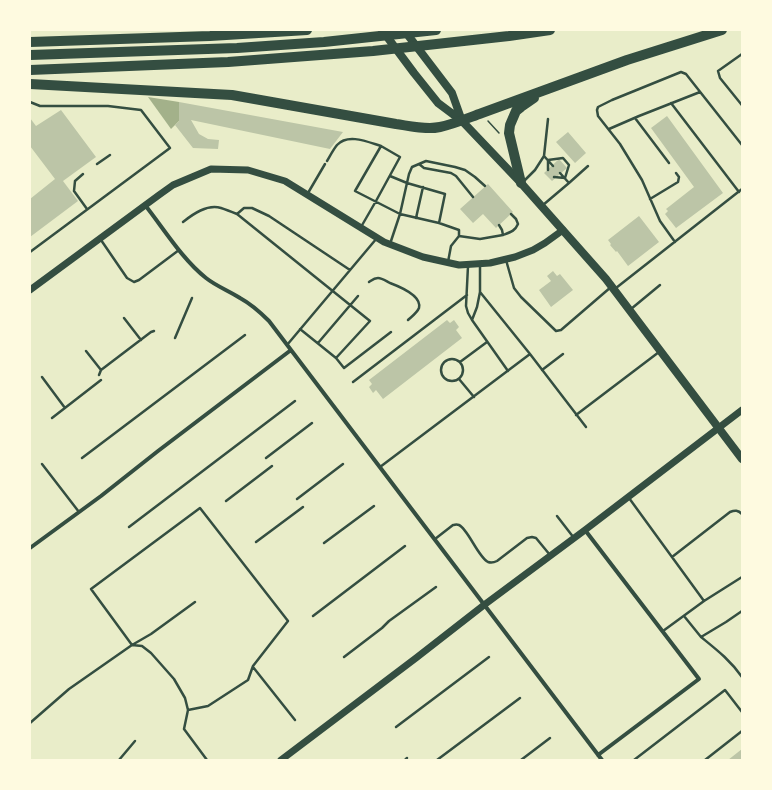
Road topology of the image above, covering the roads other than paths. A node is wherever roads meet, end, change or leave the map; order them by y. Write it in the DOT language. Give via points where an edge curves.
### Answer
graph roads {
  1 [pos="307,30"];
  2 [pos="382,30"];
  3 [pos="404,30"];
  4 [pos="436,30"];
  5 [pos="550,30"];
  6 [pos="722,30"];
  7 [pos="30,42"];
  8 [pos="742,54"];
  9 [pos="30,55"];
  10 [pos="30,70"];
  11 [pos="30,84"];
  12 [pos="553,86"];
  13 [pos="700,92"];
  14 [pos="30,102"];
  15 [pos="672,103"];
  16 [pos="742,105"];
  17 [pos="635,118"];
  18 [pos="548,119"];
  19 [pos="462,121"];
  20 [pos="609,129"];
  21 [pos="742,145"];
  22 [pos="381,146"];
  23 [pos="110,155"];
  24 [pos="544,156"];
  25 [pos="548,160"];
  26 [pos="669,163"];
  27 [pos="97,164"];
  28 [pos="419,164"];
  29 [pos="553,166"];
  30 [pos="588,166"];
  31 [pos="548,170"];
  32 [pos="560,173"];
  33 [pos="676,173"];
  34 [pos="83,174"];
  35 [pos="390,176"];
  36 [pos="554,177"];
  37 [pos="565,178"];
  38 [pos="407,182"];
  39 [pos="522,183"];
  40 [pos="569,183"];
  41 [pos="485,186"];
  42 [pos="423,187"];
  43 [pos="742,189"];
  44 [pos="739,192"];
  45 [pos="307,194"];
  46 [pos="474,197"];
  47 [pos="650,199"];
  48 [pos="376,201"];
  49 [pos="145,205"];
  50 [pos="542,206"];
  51 [pos="87,209"];
  52 [pos="237,214"];
  53 [pos="400,214"];
  54 [pos="511,214"];
  55 [pos="416,218"];
  56 [pos="183,222"];
  57 [pos="439,223"];
  58 [pos="499,225"];
  59 [pos="361,228"];
  60 [pos="563,230"];
  61 [pos="459,236"];
  62 [pos="503,236"];
  63 [pos="377,238"];
  64 [pos="100,239"];
  65 [pos="675,242"];
  66 [pos="389,244"];
  67 [pos="179,250"];
  68 [pos="30,252"];
  69 [pos="506,259"];
  70 [pos="448,262"];
  71 [pos="468,264"];
  72 [pos="480,264"];
  73 [pos="350,270"];
  74 [pos="369,282"];
  75 [pos="660,285"];
  76 [pos="613,288"];
  77 [pos="30,290"];
  78 [pos="332,291"];
  79 [pos="480,292"];
  80 [pos="467,295"];
  81 [pos="358,296"];
  82 [pos="192,298"];
  83 [pos="350,305"];
  84 [pos="630,311"];
  85 [pos="124,318"];
  86 [pos="408,320"];
  87 [pos="472,320"];
  88 [pos="300,329"];
  89 [pos="154,331"];
  90 [pos="391,332"];
  91 [pos="245,335"];
  92 [pos="175,338"];
  93 [pos="141,340"];
  94 [pos="487,342"];
  95 [pos="318,343"];
  96 [pos="287,345"];
  97 [pos="291,350"];
  98 [pos="86,351"];
  99 [pos="660,351"];
  100 [pos="530,354"];
  101 [pos="563,354"];
  102 [pos="336,358"];
  103 [pos="460,362"];
  104 [pos="101,370"];
  105 [pos="508,370"];
  106 [pos="542,370"];
  107 [pos="99,375"];
  108 [pos="42,377"];
  109 [pos="459,379"];
  110 [pos="101,380"];
  111 [pos="353,382"];
  112 [pos="474,397"];
  113 [pos="295,401"];
  114 [pos="65,408"];
  115 [pos="742,410"];
  116 [pos="576,415"];
  117 [pos="52,418"];
  118 [pos="312,423"];
  119 [pos="586,427"];
  120 [pos="718,428"];
  121 [pos="82,458"];
  122 [pos="266,458"];
  123 [pos="742,459"];
  124 [pos="42,464"];
  125 [pos="343,464"];
  126 [pos="272,466"];
  127 [pos="380,468"];
  128 [pos="628,497"];
  129 [pos="297,499"];
  130 [pos="226,501"];
  131 [pos="374,506"];
  132 [pos="303,507"];
  133 [pos="79,513"];
  134 [pos="742,514"];
  135 [pos="557,516"];
  136 [pos="129,527"];
  137 [pos="585,530"];
  138 [pos="574,538"];
  139 [pos="434,539"];
  140 [pos="256,542"];
  141 [pos="324,544"];
  142 [pos="405,546"];
  143 [pos="30,548"];
  144 [pos="550,556"];
  145 [pos="672,557"];
  146 [pos="742,577"];
  147 [pos="436,587"];
  148 [pos="704,601"];
  149 [pos="195,602"];
  150 [pos="484,605"];
  151 [pos="742,611"];
  152 [pos="313,616"];
  153 [pos="684,616"];
  154 [pos="663,631"];
  155 [pos="701,637"];
  156 [pos="132,645"];
  157 [pos="344,657"];
  158 [pos="489,657"];
  159 [pos="253,666"];
  160 [pos="742,677"];
  161 [pos="520,698"];
  162 [pos="188,710"];
  163 [pos="742,712"];
  164 [pos="295,720"];
  165 [pos="30,724"];
  166 [pos="396,727"];
  167 [pos="742,731"];
  168 [pos="550,738"];
  169 [pos="135,741"];
  170 [pos="598,755"];
  171 [pos="120,760"];
  172 [pos="207,760"];
  173 [pos="281,760"];
  174 [pos="437,760"];
  175 [pos="521,760"];
  176 [pos="602,760"];
  177 [pos="634,760"];
  178 [pos="705,760"];
  1 -- 7 [label="highway"];
  2 -- 19 [label="main road" via="438,103"];
  3 -- 19 [label="main road" via="452,93"];
  4 -- 9 [label="highway" via="237,48"];
  5 -- 10 [label="highway" via="373,50 228,62"];
  6 -- 12 [label="highway"];
  8 -- 16 [label="lane" via="718,71 720,78"];
  11 -- 19 [label="highway" via="232,95 419,127 439,127"];
  12 -- 19 [label="highway"];
  12 -- 39 [label="highway" via="516,111 510,125 509,134"];
  13 -- 15 [label="lane"];
  13 -- 20 [label="lane" via="686,74 681,72 612,100 597,110 598,116"];
  13 -- 21 [label="lane"];
  14 -- 51 [label="lane" via="40,106 108,106 141,110 170,148"];
  15 -- 17 [label="lane"];
  15 -- 44 [label="lane"];
  17 -- 20 [label="lane"];
  17 -- 26 [label="lane"];
  18 -- 24 [label="lane"];
  19 -- 39 [label="main road"];
  20 -- 47 [label="lane" via="640,177"];
  22 -- 35 [label="lane" via="400,157"];
  22 -- 45 [label="lane" via="356,139 345,139 337,145"];
  22 -- 48 [label="lane" via="355,191"];
  23 -- 27 [label="lane"];
  24 -- 25 [label="lane"];
  24 -- 39 [label="lane"];
  25 -- 29 [label="lane"];
  25 -- 31 [label="lane"];
  25 -- 37 [label="lane" via="563,158 569,165"];
  28 -- 38 [label="lane" via="410,170"];
  28 -- 41 [label="lane" via="426,161 465,170"];
  28 -- 46 [label="lane" via="424,168 451,173"];
  30 -- 40 [label="lane"];
  32 -- 37 [label="lane"];
  33 -- 47 [label="lane" via="679,177 678,182"];
  34 -- 51 [label="lane" via="75,181 74,191"];
  35 -- 38 [label="lane"];
  35 -- 48 [label="lane"];
  36 -- 37 [label="lane"];
  37 -- 40 [label="lane"];
  38 -- 42 [label="lane"];
  38 -- 53 [label="lane"];
  39 -- 50 [label="main road"];
  40 -- 50 [label="lane"];
  42 -- 55 [label="lane"];
  42 -- 57 [label="lane" via="445,194"];
  43 -- 44 [label="lane"];
  44 -- 65 [label="lane"];
  45 -- 49 [label="street" via="285,181 248,170 211,169 173,185"];
  45 -- 59 [label="street"];
  47 -- 65 [label="lane" via="660,221"];
  48 -- 53 [label="lane"];
  48 -- 59 [label="lane"];
  49 -- 64 [label="street"];
  49 -- 67 [label="street"];
  50 -- 60 [label="main road"];
  51 -- 68 [label="lane"];
  52 -- 56 [label="lane" via="220,208 210,208 195,213"];
  52 -- 73 [label="lane" via="244,208 252,208 269,216"];
  52 -- 78 [label="lane"];
  53 -- 55 [label="lane"];
  53 -- 66 [label="lane"];
  54 -- 62 [label="lane" via="518,224 512,232"];
  55 -- 57 [label="lane"];
  57 -- 61 [label="lane" via="459,230"];
  58 -- 62 [label="lane"];
  59 -- 63 [label="street"];
  60 -- 69 [label="street" via="533,250"];
  60 -- 76 [label="main road"];
  61 -- 62 [label="lane" via="480,239"];
  61 -- 70 [label="lane" via="451,246"];
  63 -- 66 [label="street"];
  63 -- 73 [label="lane"];
  64 -- 67 [label="lane" via="127,278 134,282"];
  64 -- 77 [label="street"];
  65 -- 76 [label="lane"];
  66 -- 70 [label="street" via="423,257"];
  67 -- 96 [label="street" via="207,279 242,298 256,309 269,321"];
  69 -- 72 [label="street"];
  69 -- 76 [label="lane" via="514,288 556,331 561,330"];
  70 -- 71 [label="street"];
  71 -- 72 [label="street"];
  71 -- 80 [label="lane"];
  72 -- 79 [label="lane"];
  73 -- 78 [label="lane"];
  74 -- 86 [label="lane" via="379,278 407,290 419,303 419,308"];
  75 -- 84 [label="lane"];
  76 -- 84 [label="main road"];
  78 -- 83 [label="lane"];
  78 -- 88 [label="lane"];
  79 -- 87 [label="lane"];
  79 -- 100 [label="lane"];
  80 -- 87 [label="lane" via="466,306"];
  80 -- 111 [label="lane"];
  81 -- 83 [label="lane"];
  82 -- 92 [label="lane"];
  83 -- 95 [label="lane"];
  83 -- 102 [label="lane" via="370,321"];
  84 -- 99 [label="main road"];
  85 -- 93 [label="lane"];
  87 -- 94 [label="lane"];
  88 -- 95 [label="lane"];
  88 -- 96 [label="lane"];
  89 -- 93 [label="lane"];
  90 -- 102 [label="lane" via="344,368"];
  91 -- 121 [label="lane"];
  93 -- 104 [label="lane"];
  94 -- 103 [label="lane"];
  94 -- 105 [label="lane"];
  95 -- 102 [label="lane"];
  96 -- 97 [label="street"];
  97 -- 127 [label="street"];
  97 -- 133 [label="street"];
  98 -- 104 [label="lane"];
  99 -- 116 [label="lane"];
  99 -- 120 [label="main road"];
  100 -- 105 [label="lane"];
  100 -- 106 [label="lane"];
  101 -- 106 [label="lane"];
  103 -- 109 [label="lane" via="463,372"];
  103 -- 109 [label="lane" via="450,360 444,363 442,369 443,376 449,380"];
  104 -- 107 [label="lane"];
  105 -- 112 [label="lane"];
  106 -- 116 [label="lane"];
  108 -- 114 [label="lane"];
  109 -- 112 [label="lane"];
  110 -- 114 [label="lane"];
  112 -- 127 [label="lane"];
  113 -- 136 [label="lane"];
  114 -- 117 [label="lane"];
  115 -- 120 [label="street"];
  116 -- 119 [label="lane"];
  118 -- 122 [label="lane"];
  120 -- 123 [label="main road"];
  120 -- 128 [label="street"];
  124 -- 133 [label="lane"];
  125 -- 129 [label="lane"];
  126 -- 130 [label="lane"];
  127 -- 139 [label="street"];
  128 -- 137 [label="street"];
  128 -- 145 [label="lane"];
  131 -- 141 [label="lane"];
  132 -- 140 [label="lane"];
  133 -- 143 [label="street"];
  134 -- 145 [label="lane" via="734,510 730,512"];
  135 -- 138 [label="lane"];
  137 -- 138 [label="street"];
  137 -- 154 [label="street"];
  138 -- 144 [label="street"];
  139 -- 144 [label="lane" via="453,525 460,525 488,562 497,561 527,538 532,537 536,538"];
  139 -- 150 [label="street"];
  142 -- 152 [label="lane"];
  144 -- 150 [label="street"];
  145 -- 148 [label="lane"];
  146 -- 148 [label="lane"];
  147 -- 157 [label="lane"];
  148 -- 153 [label="lane"];
  149 -- 156 [label="lane"];
  150 -- 170 [label="street"];
  150 -- 173 [label="street"];
  151 -- 155 [label="lane"];
  153 -- 154 [label="lane"];
  153 -- 155 [label="lane"];
  154 -- 170 [label="street" via="699,679"];
  155 -- 160 [label="lane" via="733,665"];
  156 -- 159 [label="lane" via="90,589 200,508 288,620"];
  156 -- 162 [label="lane" via="142,646 151,653 174,679 185,698"];
  156 -- 165 [label="lane" via="69,689"];
  158 -- 166 [label="lane"];
  159 -- 162 [label="lane" via="248,680 208,706"];
  159 -- 164 [label="lane"];
  161 -- 174 [label="lane"];
  162 -- 172 [label="lane" via="184,729"];
  163 -- 177 [label="lane" via="725,690"];
  167 -- 178 [label="lane"];
  168 -- 175 [label="lane"];
  169 -- 171 [label="lane"];
  170 -- 176 [label="street"];
}
